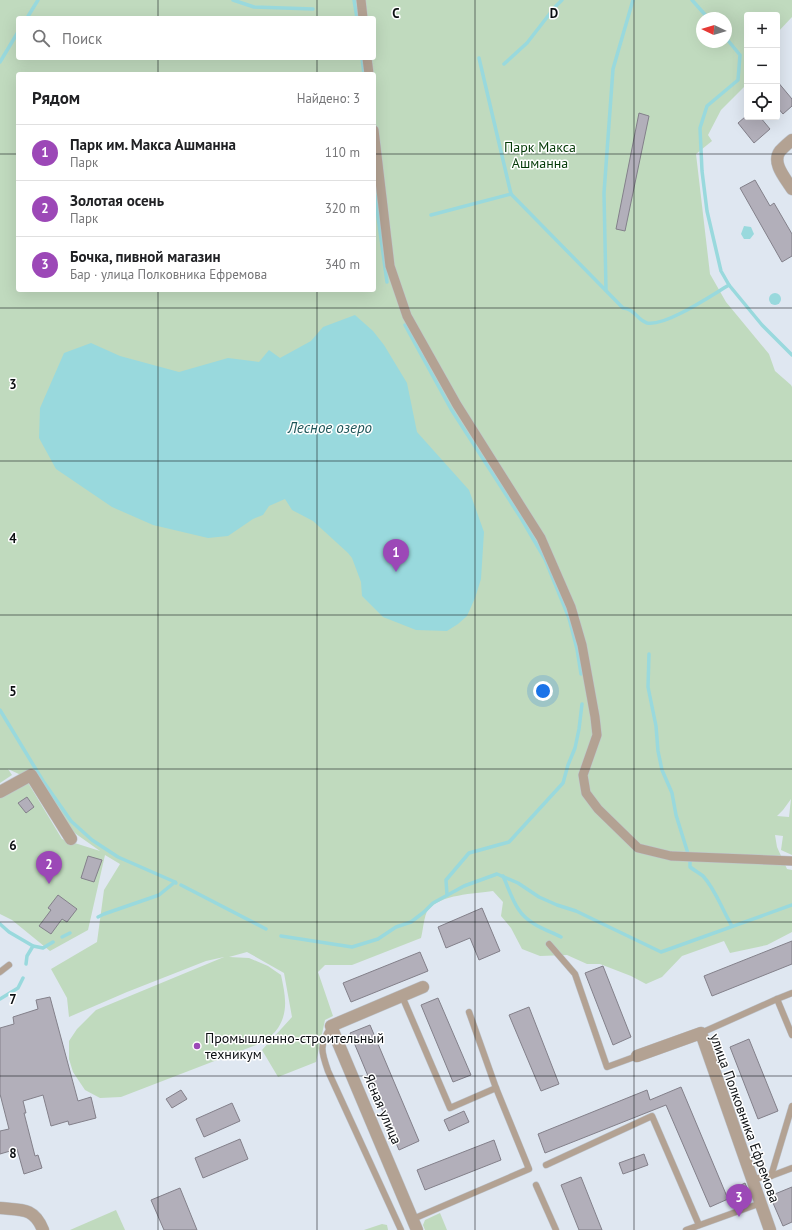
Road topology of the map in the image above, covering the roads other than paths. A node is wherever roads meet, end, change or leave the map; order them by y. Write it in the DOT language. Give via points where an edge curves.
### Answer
graph roads {
  1 [pos="361,0"];
  2 [pos="363,16"];
  3 [pos="367,60"];
  4 [pos="369,72"];
  5 [pos="792,140"];
  6 [pos="376,147"];
  7 [pos="792,189"];
  8 [pos="0,792"];
  9 [pos="71,839"];
  10 [pos="792,861"];
  11 [pos="549,944"];
  12 [pos="8,965"];
  13 [pos="0,972"];
  14 [pos="423,987"];
  15 [pos="792,993"];
  16 [pos="402,996"];
  17 [pos="777,999"];
  18 [pos="469,1012"];
  19 [pos="332,1026"];
  20 [pos="701,1033"];
  21 [pos="792,1036"];
  22 [pos="637,1056"];
  23 [pos="496,1088"];
  24 [pos="792,1106"];
  25 [pos="546,1164"];
  26 [pos="792,1168"];
  27 [pos="771,1176"];
  28 [pos="752,1178"];
  29 [pos="536,1185"];
  30 [pos="761,1203"];
  31 [pos="0,1208"];
  32 [pos="415,1224"];
  33 [pos="699,1225"];
  34 [pos="43,1230"];
  35 [pos="401,1230"];
  36 [pos="556,1230"];
  37 [pos="686,1230"];
  38 [pos="770,1230"];
  1 -- 2 [label="street"];
  3 -- 4 [label="street"];
  5 -- 7 [label="street" via="779,152 776,160"];
  6 -- 10 [label="street" via="390,266 407,316 457,405 541,538 571,607 582,645 596,729 594,744 583,775 586,793 598,810 638,848 671,856"];
  8 -- 9 [label="street" via="31,775"];
  11 -- 22 [label="lane, улица Полковника Ефремова" via="575,974 607,1067"];
  12 -- 13 [label="lane"];
  14 -- 16 [label="street"];
  15 -- 17 [label="lane"];
  16 -- 19 [label="street"];
  16 -- 23 [label="lane" via="450,1108"];
  17 -- 20 [label="lane"];
  17 -- 21 [label="lane"];
  18 -- 23 [label="lane"];
  19 -- 32 [label="street, Ясная улица"];
  19 -- 35 [label="lane" via="323,1043 323,1056 328,1071"];
  20 -- 22 [label="street, улица Полковника Ефремова"];
  20 -- 28 [label="street, улица Полковника Ефремова"];
  23 -- 32 [label="lane" via="529,1169"];
  24 -- 27 [label="lane"];
  25 -- 33 [label="lane" via="652,1116"];
  26 -- 27 [label="lane"];
  27 -- 28 [label="lane"];
  28 -- 30 [label="street, улица Полковника Ефремова"];
  29 -- 36 [label="lane"];
  30 -- 33 [label="lane"];
  30 -- 38 [label="street, улица Полковника Ефремова"];
  31 -- 34 [label="street" via="25,1210 38,1219"];
  33 -- 37 [label="lane"];
}
